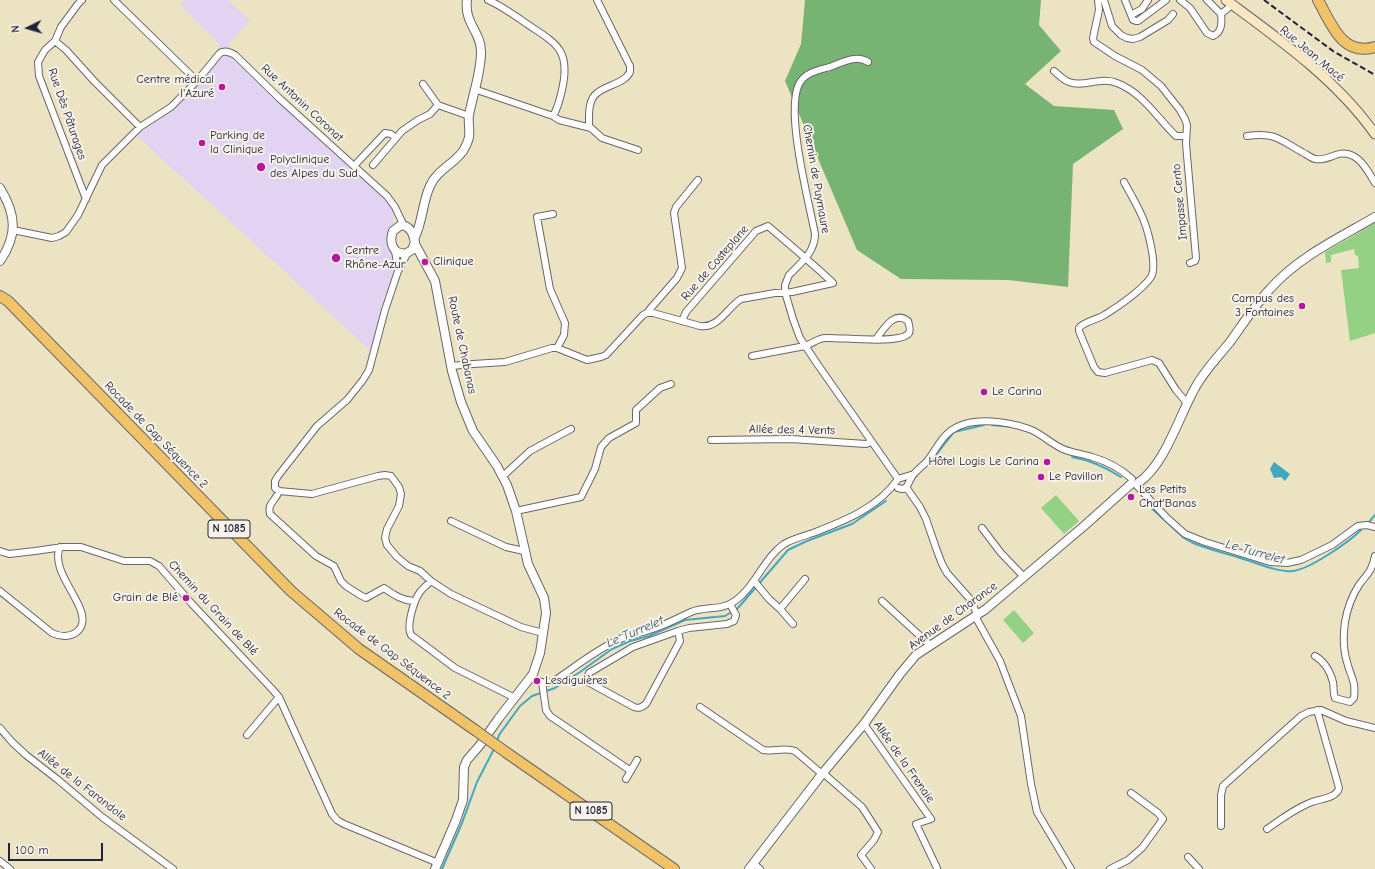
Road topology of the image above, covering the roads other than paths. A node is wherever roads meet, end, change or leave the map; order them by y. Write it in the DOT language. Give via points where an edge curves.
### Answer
graph roads {
  1 [pos="82,0"];
  2 [pos="114,0"];
  3 [pos="467,0"];
  4 [pos="488,0"];
  5 [pos="597,0"];
  6 [pos="1098,0"];
  7 [pos="1104,0"];
  8 [pos="1125,0"];
  9 [pos="1148,0"];
  10 [pos="1166,0"];
  11 [pos="1180,0"];
  12 [pos="1318,0"];
  13 [pos="1210,1"];
  14 [pos="1229,2"];
  15 [pos="1173,14"];
  16 [pos="1221,14"];
  17 [pos="1131,15"];
  18 [pos="55,41"];
  19 [pos="1375,47"];
  20 [pos="868,62"];
  21 [pos="1054,71"];
  22 [pos="197,81"];
  23 [pos="423,84"];
  24 [pos="474,89"];
  25 [pos="438,105"];
  26 [pos="469,116"];
  27 [pos="553,116"];
  28 [pos="140,127"];
  29 [pos="589,127"];
  30 [pos="1375,134"];
  31 [pos="1186,136"];
  32 [pos="1247,136"];
  33 [pos="396,138"];
  34 [pos="638,150"];
  35 [pos="373,165"];
  36 [pos="354,166"];
  37 [pos="698,180"];
  38 [pos="1124,182"];
  39 [pos="1375,183"];
  40 [pos="0,188"];
  41 [pos="86,199"];
  42 [pos="395,207"];
  43 [pos="553,214"];
  44 [pos="1375,218"];
  45 [pos="421,220"];
  46 [pos="406,226"];
  47 [pos="394,229"];
  48 [pos="13,230"];
  49 [pos="415,241"];
  50 [pos="8,246"];
  51 [pos="0,251"];
  52 [pos="395,251"];
  53 [pos="408,253"];
  54 [pos="806,258"];
  55 [pos="0,261"];
  56 [pos="425,262"];
  57 [pos="1190,264"];
  58 [pos="398,271"];
  59 [pos="0,289"];
  60 [pos="785,292"];
  61 [pos="4,299"];
  62 [pos="647,313"];
  63 [pos="682,321"];
  64 [pos="876,339"];
  65 [pos="805,346"];
  66 [pos="557,348"];
  67 [pos="752,356"];
  68 [pos="452,366"];
  69 [pos="671,384"];
  70 [pos="1187,403"];
  71 [pos="571,429"];
  72 [pos="711,440"];
  73 [pos="871,442"];
  74 [pos="503,476"];
  75 [pos="1135,482"];
  76 [pos="902,483"];
  77 [pos="279,491"];
  78 [pos="516,511"];
  79 [pos="452,521"];
  80 [pos="1375,527"];
  81 [pos="982,528"];
  82 [pos="60,547"];
  83 [pos="0,551"];
  84 [pos="524,551"];
  85 [pos="1375,556"];
  86 [pos="1024,577"];
  87 [pos="805,579"];
  88 [pos="431,581"];
  89 [pos="757,584"];
  90 [pos="0,591"];
  91 [pos="415,601"];
  92 [pos="882,601"];
  93 [pos="731,605"];
  94 [pos="780,609"];
  95 [pos="976,615"];
  96 [pos="794,624"];
  97 [pos="678,631"];
  98 [pos="543,633"];
  99 [pos="930,645"];
  100 [pos="1315,656"];
  101 [pos="531,678"];
  102 [pos="542,682"];
  103 [pos="278,698"];
  104 [pos="515,698"];
  105 [pos="700,707"];
  106 [pos="1317,710"];
  107 [pos="864,724"];
  108 [pos="0,728"];
  109 [pos="1375,728"];
  110 [pos="247,735"];
  111 [pos="637,760"];
  112 [pos="631,771"];
  113 [pos="823,774"];
  114 [pos="626,780"];
  115 [pos="1131,793"];
  116 [pos="1220,826"];
  117 [pos="1267,829"];
  118 [pos="1188,857"];
  119 [pos="0,861"];
  120 [pos="436,866"];
  121 [pos="750,867"];
  122 [pos="937,868"];
  123 [pos="10,869"];
  124 [pos="173,869"];
  125 [pos="674,869"];
  126 [pos="760,869"];
  127 [pos="871,869"];
  128 [pos="1071,869"];
  129 [pos="1110,869"];
  130 [pos="1199,869"];
  1 -- 18 [label="street, Rue Dès Pâturages" via="61,27"];
  2 -- 22 [label="street"];
  3 -- 24 [label="street" via="467,15 481,48 481,60"];
  4 -- 27 [label="street" via="555,42 561,51 565,76"];
  5 -- 29 [label="street" via="630,66 630,72 624,79 595,95 591,102"];
  6 -- 31 [label="street, Impasse Cento" via="1094,42 1142,70 1161,86 1185,119"];
  7 -- 15 [label="street" via="1112,26 1127,38 1140,37 1168,20"];
  8 -- 17 [label="street"];
  9 -- 17 [label="street" via="1142,9"];
  10 -- 17 [label="street" via="1138,21 1133,20"];
  11 -- 16 [label="street" via="1190,8 1210,35 1213,36 1222,26"];
  12 -- 19 [label="main road" via="1336,32 1346,43 1358,49"];
  13 -- 16 [label="street"];
  14 -- 16 [label="street"];
  14 -- 30 [label="main road, Rue Jean Macé" via="1296,53 1331,84 1362,116"];
  18 -- 28 [label="street"];
  18 -- 41 [label="street, Rue Dès Pâturages" via="45,50 38,62 39,76"];
  20 -- 54 [label="street, Chemin de Puymaure" via="861,58 852,59 809,73 797,90 796,134 815,234 814,246"];
  21 -- 31 [label="street" via="1073,83 1104,80 1119,84 1146,102 1176,136"];
  22 -- 28 [label="street" via="171,107"];
  22 -- 36 [label="street, Rue Antonin Coronat" via="220,53 235,55"];
  23 -- 25 [label="street"];
  24 -- 26 [label="street"];
  24 -- 27 [label="street"];
  25 -- 26 [label="street"];
  25 -- 33 [label="street" via="430,114 402,131"];
  26 -- 45 [label="street" via="466,146 432,182"];
  27 -- 29 [label="street" via="559,120"];
  28 -- 41 [label="street" via="102,165"];
  29 -- 34 [label="street" via="602,138"];
  31 -- 57 [label="street, Impasse Cento" via="1196,258"];
  32 -- 39 [label="street" via="1273,136 1316,160 1338,154 1352,155 1369,172"];
  33 -- 35 [label="street"];
  33 -- 36 [label="street" via="385,133"];
  36 -- 42 [label="street, Rue Antonin Coronat" via="387,196"];
  37 -- 62 [label="street" via="674,213 682,268 677,278"];
  38 -- 70 [label="street" via="1142,216 1152,251 1154,266 1151,276 1115,308 1082,325 1079,330 1098,372 1105,373 1156,361"];
  40 -- 48 [label="street" via="12,211"];
  41 -- 48 [label="street" via="73,225 62,235 47,238"];
  42 -- 46 [label="street, Rue Antonin Coronat"];
  42 -- 47 [label="street"];
  43 -- 66 [label="street" via="537,217 550,289 563,316 564,335"];
  44 -- 70 [label="street, Avenue de Charance" via="1320,248 1270,288 1205,372"];
  45 -- 46 [label="street" via="414,225"];
  45 -- 49 [label="street"];
  46 -- 47 [label="street"];
  46 -- 49 [label="street"];
  47 -- 52 [label="street" via="391,240"];
  48 -- 50 [label="street"];
  49 -- 53 [label="street"];
  49 -- 56 [label="street, Route de Chabanas"];
  50 -- 51 [label="street"];
  50 -- 55 [label="street"];
  52 -- 53 [label="street" via="400,254"];
  52 -- 58 [label="street"];
  53 -- 56 [label="street"];
  53 -- 58 [label="street"];
  54 -- 60 [label="street, Chemin de Puymaure" via="786,279"];
  54 -- 60 [label="street" via="834,283"];
  54 -- 63 [label="street, Rue de Costeplane" via="768,226 756,231 686,312"];
  56 -- 68 [label="street, Route de Chabanas" via="437,286"];
  58 -- 77 [label="street" via="384,310 369,370 347,400 317,426 278,476 275,485"];
  59 -- 61 [label="main road, Rocade de Gap Séquence 2 / N 1085"];
  60 -- 63 [label="street" via="741,299 716,322 706,327"];
  60 -- 65 [label="street" via="796,329"];
  61 -- 125 [label="main road, Rocade de Gap Séquence 2 / N 1085, bridge" via="291,591 359,648"];
  62 -- 63 [label="street"];
  62 -- 66 [label="street" via="601,358 587,360"];
  64 -- 64 [label="street" via="903,338 909,333 908,321 904,318 891,320"];
  64 -- 65 [label="street" via="826,338"];
  65 -- 67 [label="street"];
  65 -- 73 [label="street"];
  66 -- 68 [label="street" via="505,362"];
  68 -- 74 [label="street, Route de Chabanas" via="461,402 473,431"];
  69 -- 78 [label="street" via="660,388 636,410 636,423 609,438 601,448 581,497"];
  70 -- 75 [label="street, Avenue de Charance" via="1161,457 1151,472"];
  71 -- 74 [label="street" via="530,451"];
  72 -- 73 [label="street, Allée des 4 Vents" via="791,439 866,444"];
  73 -- 76 [label="street"];
  74 -- 78 [label="street, Route de Chabanas"];
  75 -- 76 [label="street" via="1094,457 1059,447 1031,429 988,420 951,430 924,465"];
  75 -- 80 [label="street" via="1167,518 1186,534 1270,562 1287,563 1300,560 1332,545 1358,526"];
  75 -- 86 [label="street, Avenue de Charance"];
  76 -- 89 [label="street" via="848,519 785,544 773,555"];
  76 -- 95 [label="street" via="920,507 945,568 970,600"];
  77 -- 88 [label="street" via="312,494 378,476 391,476 399,487 401,501 387,529 387,545 408,566 420,571"];
  77 -- 91 [label="street" via="270,504 270,514 316,556 334,566 346,586 366,598 384,588 407,601"];
  78 -- 84 [label="street, Route de Chabanas"];
  79 -- 84 [label="street" via="506,547"];
  81 -- 86 [label="street"];
  82 -- 83 [label="street, Chemin du Grain de Blé" via="9,554"];
  82 -- 90 [label="street" via="58,555 61,569 83,620 72,636 64,637 52,633"];
  82 -- 103 [label="street, Chemin du Grain de Blé" via="81,547 119,560 150,561 159,566"];
  84 -- 98 [label="street, Route de Chabanas" via="545,603"];
  85 -- 100 [label="street" via="1370,571 1353,596 1345,622 1345,655 1354,683 1354,698 1350,702 1336,698 1328,669 1320,658"];
  86 -- 95 [label="street, Avenue de Charance"];
  87 -- 94 [label="street"];
  88 -- 91 [label="street"];
  88 -- 98 [label="street" via="451,594 521,627"];
  89 -- 93 [label="street"];
  89 -- 94 [label="street"];
  91 -- 104 [label="street" via="409,626 411,635 455,668"];
  92 -- 99 [label="street"];
  93 -- 97 [label="street" via="736,614 734,621"];
  93 -- 102 [label="street" via="695,610 658,628 621,638 554,681"];
  94 -- 96 [label="street"];
  95 -- 99 [label="street, Avenue de Charance"];
  95 -- 128 [label="street" via="1000,661 1021,716 1037,812"];
  97 -- 97 [label="street" via="633,647 588,673 588,682 634,707 642,707 680,641"];
  98 -- 101 [label="street, Route de Chabanas" via="540,654"];
  99 -- 107 [label="street, Avenue de Charance" via="916,655 900,674"];
  101 -- 102 [label="street"];
  101 -- 104 [label="street, Route de Chabanas"];
  102 -- 112 [label="street" via="546,710 550,716"];
  103 -- 110 [label="street"];
  103 -- 120 [label="street, Chemin du Grain de Blé" via="332,814 344,824"];
  104 -- 120 [label="street, Route de Chabanas" via="467,760 464,767 463,800"];
  105 -- 113 [label="street" via="763,750 795,751"];
  106 -- 109 [label="street"];
  106 -- 116 [label="street" via="1301,716 1224,786 1221,795"];
  106 -- 117 [label="street" via="1338,792 1300,807"];
  107 -- 113 [label="street, Avenue de Charance"];
  107 -- 122 [label="street, Allée de la Frenaie" via="931,819 916,824"];
  108 -- 124 [label="street, Allée de la Farandole" via="26,755 102,817"];
  111 -- 112 [label="street"];
  112 -- 114 [label="street"];
  113 -- 121 [label="street, Avenue de Charance"];
  113 -- 127 [label="street" via="862,807 878,832 861,855"];
  115 -- 129 [label="street" via="1158,813 1162,819 1142,848 1128,860"];
  118 -- 130 [label="street"];
  119 -- 123 [label="street"];
  121 -- 126 [label="street"];
}
